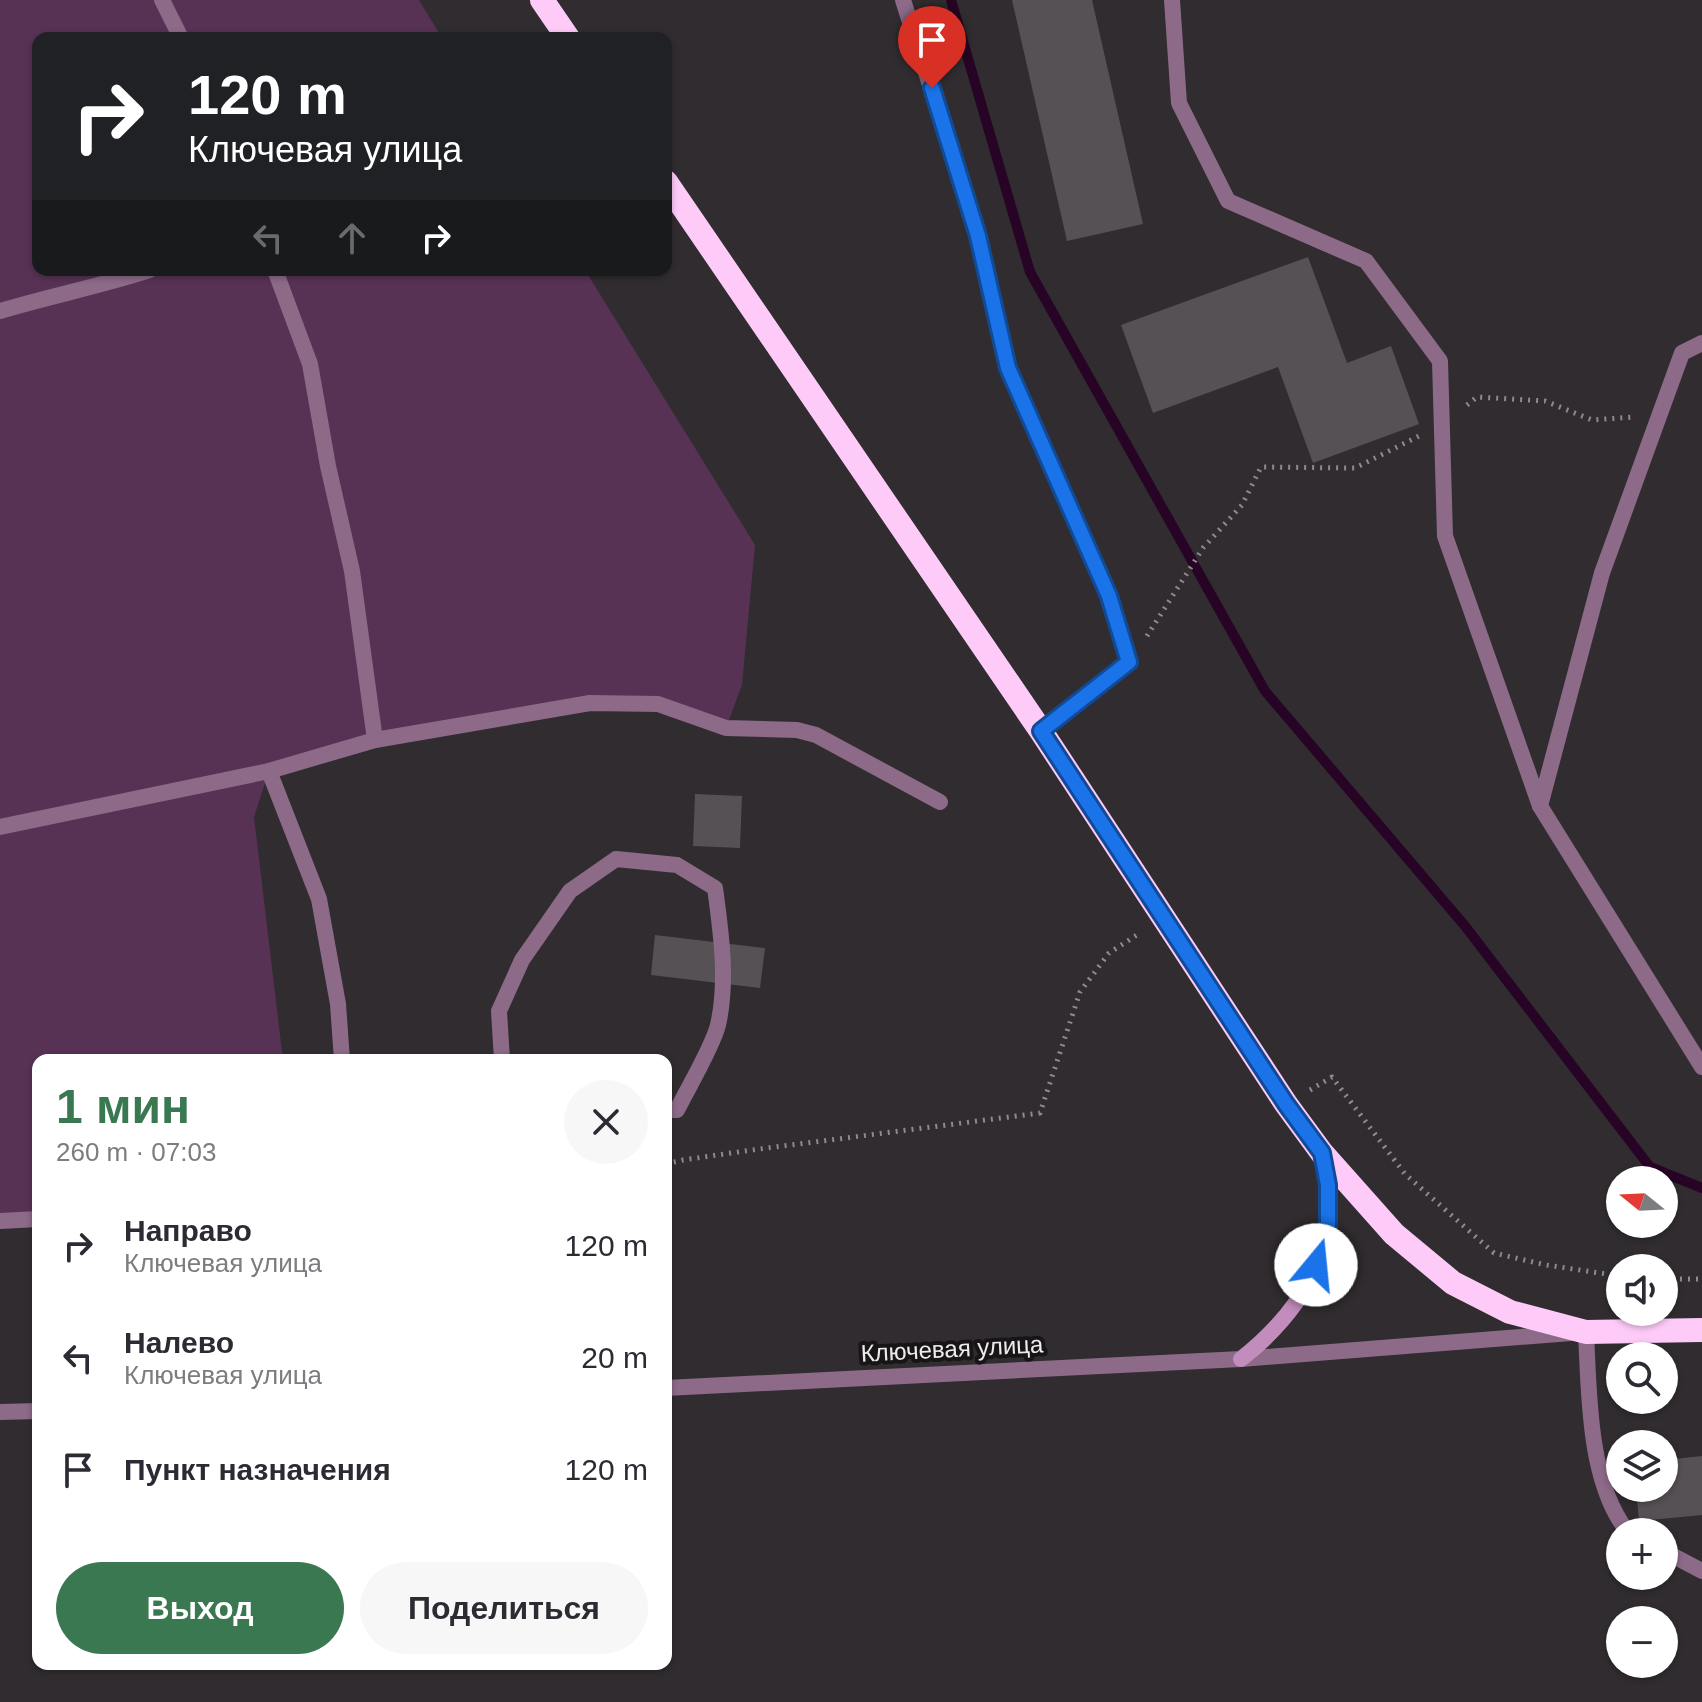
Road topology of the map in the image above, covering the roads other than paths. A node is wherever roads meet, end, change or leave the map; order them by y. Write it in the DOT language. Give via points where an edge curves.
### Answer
graph roads {
  1 [pos="162,0"];
  2 [pos="542,0"];
  3 [pos="903,0"];
  4 [pos="1172,0"];
  5 [pos="178,32"];
  6 [pos="564,32"];
  7 [pos="672,191"];
  8 [pos="132,276"];
  9 [pos="277,276"];
  10 [pos="0,311"];
  11 [pos="1702,343"];
  12 [pos="1041,731"];
  13 [pos="375,740"];
  14 [pos="269,771"];
  15 [pos="940,802"];
  16 [pos="1540,806"];
  17 [pos="0,827"];
  18 [pos="342,1054"];
  19 [pos="502,1054"];
  20 [pos="1702,1067"];
  21 [pos="672,1110"];
  22 [pos="1322,1153"];
  23 [pos="32,1219"];
  24 [pos="0,1221"];
  25 [pos="1702,1330"];
  26 [pos="1586,1332"];
  27 [pos="1241,1359"];
  28 [pos="672,1388"];
  29 [pos="32,1411"];
  30 [pos="0,1412"];
  31 [pos="1621,1518"];
  32 [pos="1678,1558"];
  33 [pos="1702,1571"];
  1 -- 5 [label="street"];
  2 -- 6 [label="highway"];
  3 -- 12 [label="street" via="978,236 1008,368 1109,596 1129,662"];
  4 -- 16 [label="street" via="1179,103 1228,201 1366,261 1440,361 1445,536"];
  7 -- 12 [label="highway"];
  8 -- 10 [label="street"];
  9 -- 13 [label="street" via="310,364 352,571"];
  11 -- 16 [label="street" via="1682,353 1602,573"];
  12 -- 22 [label="highway"];
  13 -- 14 [label="street"];
  13 -- 15 [label="street" via="590,703 658,704 726,728 816,735"];
  14 -- 17 [label="street"];
  14 -- 18 [label="street" via="319,899"];
  16 -- 20 [label="street"];
  19 -- 21 [label="street" via="499,1011 522,960 570,891 616,859 677,865 715,888 723,943 718,1027 677,1110"];
  22 -- 26 [label="highway" via="1394,1234 1453,1283 1510,1312"];
  22 -- 27 [label="main road" via="1328,1228 1316,1265 1294,1306 1268,1338"];
  23 -- 24 [label="street"];
  25 -- 26 [label="highway"];
  26 -- 27 [label="street, Ключевая улица"];
  26 -- 31 [label="street" via="1590,1426 1606,1490"];
  27 -- 28 [label="street, Ключевая улица"];
  29 -- 30 [label="street"];
  32 -- 33 [label="street"];
}
